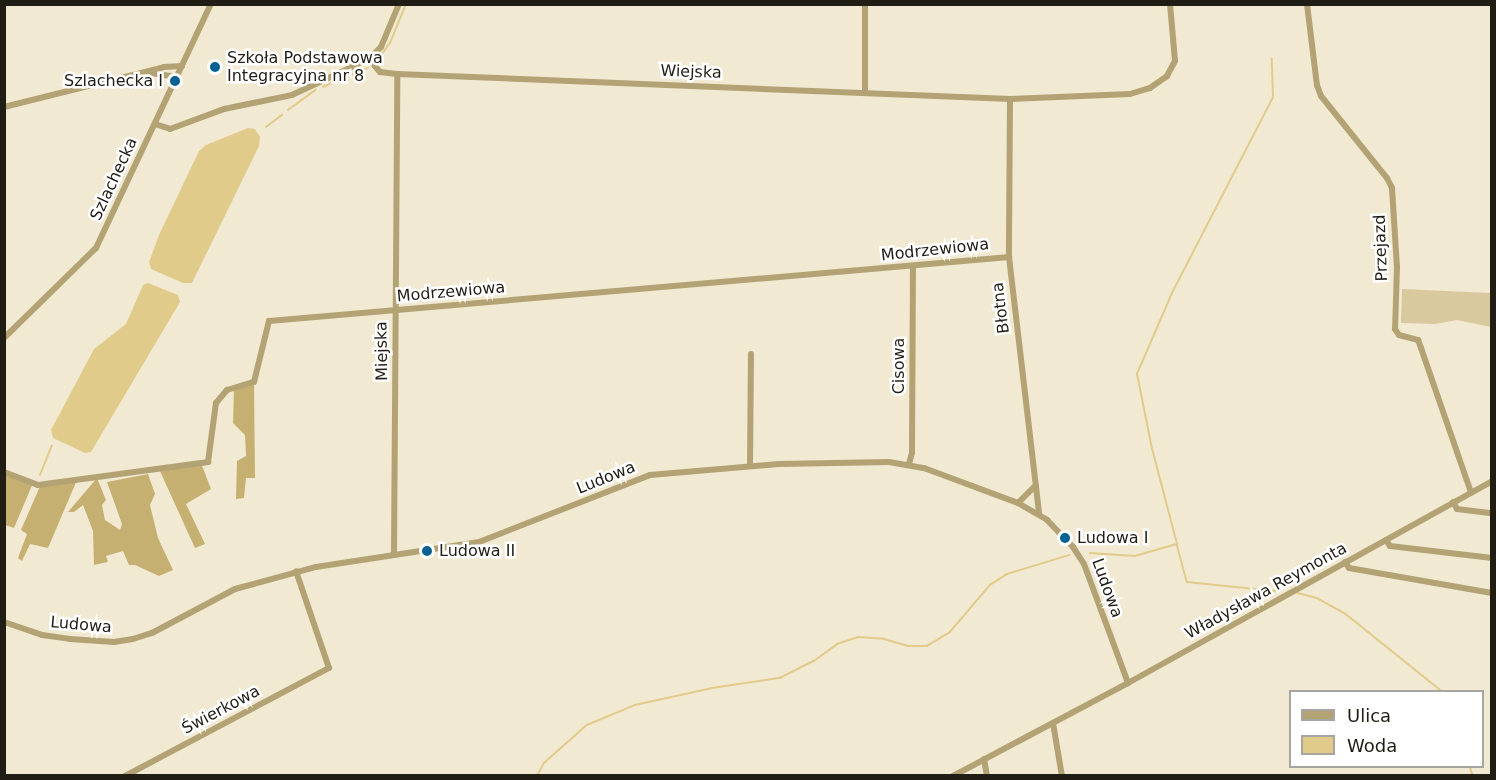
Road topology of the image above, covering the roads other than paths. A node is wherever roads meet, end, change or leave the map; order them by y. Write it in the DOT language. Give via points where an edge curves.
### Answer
graph roads {
  1 [pos="212,4"];
  2 [pos="399,4"];
  3 [pos="865,4"];
  4 [pos="1170,4"];
  5 [pos="1307,4"];
  6 [pos="369,59"];
  7 [pos="182,66"];
  8 [pos="147,73"];
  9 [pos="397,74"];
  10 [pos="177,77"];
  11 [pos="865,92"];
  12 [pos="1010,99"];
  13 [pos="4,107"];
  14 [pos="155,124"];
  15 [pos="1009,257"];
  16 [pos="913,267"];
  17 [pos="394,310"];
  18 [pos="4,338"];
  19 [pos="751,354"];
  20 [pos="909,464"];
  21 [pos="750,466"];
  22 [pos="4,472"];
  23 [pos="1491,481"];
  24 [pos="1036,485"];
  25 [pos="1470,492"];
  26 [pos="1453,502"];
  27 [pos="1018,503"];
  28 [pos="1039,513"];
  29 [pos="1491,513"];
  30 [pos="1386,540"];
  31 [pos="394,555"];
  32 [pos="1491,558"];
  33 [pos="1345,562"];
  34 [pos="296,571"];
  35 [pos="1491,592"];
  36 [pos="4,622"];
  37 [pos="1128,682"];
  38 [pos="1053,723"];
  39 [pos="984,759"];
  40 [pos="125,776"];
  41 [pos="954,776"];
  42 [pos="987,776"];
  43 [pos="1062,776"];
  1 -- 7 [label="street, Szlachecka"];
  2 -- 6 [label="street" via="381,47"];
  3 -- 11 [label="street"];
  4 -- 12 [label="street, Wiejska" via="1175,61 1167,76 1150,88 1130,94"];
  5 -- 25 [label="street, Przejazd" via="1321,96 1392,188 1397,267 1395,329 1399,335 1418,340"];
  6 -- 9 [label="street, Wiejska" via="380,72"];
  6 -- 14 [label="street" via="292,95 224,109 170,129"];
  7 -- 8 [label="street"];
  7 -- 10 [label="street, Szlachecka"];
  8 -- 10 [label="street"];
  8 -- 13 [label="street"];
  9 -- 11 [label="street, Wiejska"];
  9 -- 17 [label="street, Miejska"];
  10 -- 14 [label="street, Szlachecka"];
  11 -- 12 [label="street, Wiejska"];
  12 -- 15 [label="street, Błotna"];
  14 -- 18 [label="street, Szlachecka" via="96,248"];
  15 -- 16 [label="street, Modrzewiowa"];
  15 -- 24 [label="street, Błotna"];
  16 -- 17 [label="street, Modrzewiowa"];
  16 -- 20 [label="street, Cisowa"];
  17 -- 22 [label="street, Modrzewiowa" via="269,321 254,382 227,390 216,403 208,462 38,485"];
  17 -- 31 [label="street, Miejska"];
  19 -- 21 [label="street"];
  20 -- 21 [label="street, Ludowa"];
  20 -- 27 [label="street, Ludowa"];
  21 -- 31 [label="street, Ludowa" via="650,475 487,540"];
  23 -- 25 [label="street, Władysława Reymonta"];
  24 -- 27 [label="street"];
  24 -- 28 [label="street, Błotna"];
  25 -- 26 [label="street, Władysława Reymonta"];
  26 -- 29 [label="street" via="1457,509"];
  26 -- 30 [label="street, Władysława Reymonta"];
  27 -- 28 [label="street, Ludowa"];
  28 -- 37 [label="street, Ludowa" via="1080,556"];
  30 -- 32 [label="street" via="1390,546"];
  30 -- 33 [label="street, Władysława Reymonta"];
  31 -- 34 [label="street, Ludowa"];
  33 -- 35 [label="street" via="1349,568"];
  33 -- 37 [label="street, Władysława Reymonta"];
  34 -- 36 [label="street, Ludowa" via="235,589 161,629 133,639 70,639 42,635"];
  34 -- 40 [label="street, Świerkowa" via="329,668"];
  37 -- 38 [label="street, Władysława Reymonta"];
  38 -- 39 [label="street, Władysława Reymonta"];
  38 -- 43 [label="street"];
  39 -- 41 [label="street, Władysława Reymonta"];
  39 -- 42 [label="street"];
}
